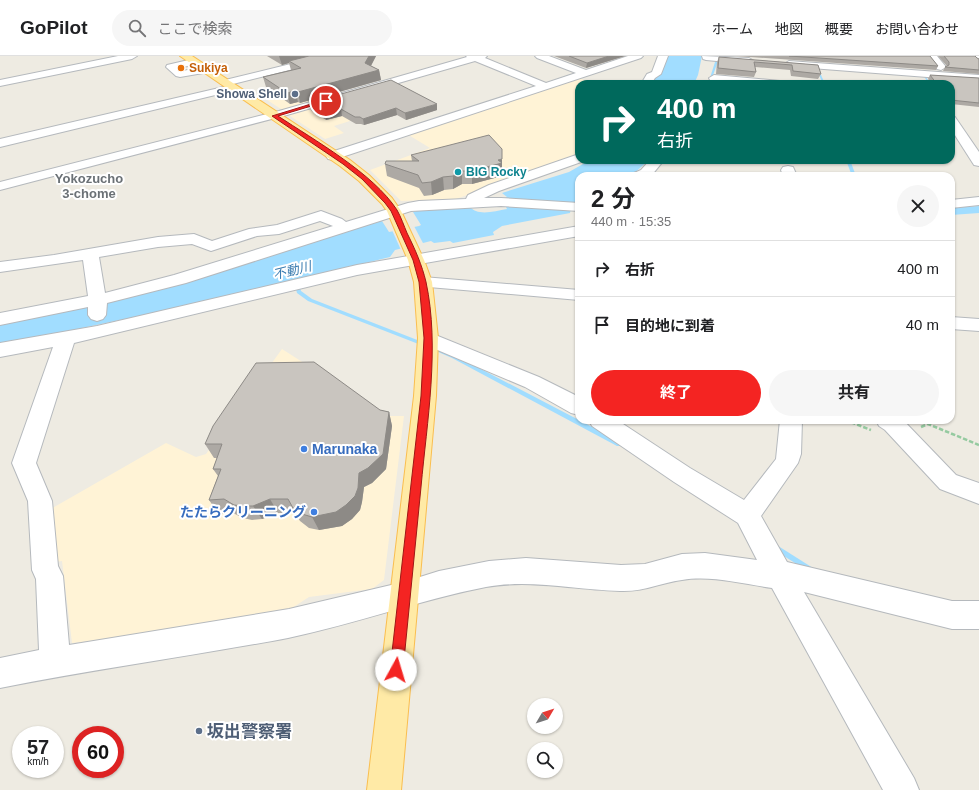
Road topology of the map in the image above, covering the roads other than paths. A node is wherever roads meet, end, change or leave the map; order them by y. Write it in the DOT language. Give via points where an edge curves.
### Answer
graph roads {
  1 [pos="132,56"];
  2 [pos="335,56"];
  3 [pos="540,56"];
  4 [pos="545,56"];
  5 [pos="613,56"];
  6 [pos="638,56"];
  7 [pos="663,56"];
  8 [pos="786,56"];
  9 [pos="932,56"];
  10 [pos="976,56"];
  11 [pos="476,57"];
  12 [pos="573,58"];
  13 [pos="189,59"];
  14 [pos="706,59"];
  15 [pos="979,59"];
  16 [pos="97,60"];
  17 [pos="625,60"];
  18 [pos="761,62"];
  19 [pos="777,63"];
  20 [pos="941,66"];
  21 [pos="205,70"];
  22 [pos="979,70"];
  23 [pos="585,73"];
  24 [pos="921,74"];
  25 [pos="714,78"];
  26 [pos="979,78"];
  27 [pos="648,80"];
  28 [pos="736,80"];
  29 [pos="925,80"];
  30 [pos="0,83"];
  31 [pos="228,86"];
  32 [pos="545,86"];
  33 [pos="274,116"];
  34 [pos="955,126"];
  35 [pos="0,143"];
  36 [pos="969,148"];
  37 [pos="333,156"];
  38 [pos="575,160"];
  39 [pos="979,162"];
  40 [pos="653,164"];
  41 [pos="647,172"];
  42 [pos="0,186"];
  43 [pos="979,201"];
  44 [pos="470,202"];
  45 [pos="955,204"];
  46 [pos="575,206"];
  47 [pos="394,211"];
  48 [pos="343,228"];
  49 [pos="575,232"];
  50 [pos="414,254"];
  51 [pos="90,255"];
  52 [pos="0,267"];
  53 [pos="423,282"];
  54 [pos="575,295"];
  55 [pos="98,302"];
  56 [pos="0,319"];
  57 [pos="955,323"];
  58 [pos="979,325"];
  59 [pos="85,333"];
  60 [pos="428,344"];
  61 [pos="0,350"];
  62 [pos="575,405"];
  63 [pos="606,424"];
  64 [pos="791,424"];
  65 [pos="893,424"];
  66 [pos="979,494"];
  67 [pos="754,528"];
  68 [pos="780,574"];
  69 [pos="404,595"];
  70 [pos="979,615"];
  71 [pos="55,662"];
  72 [pos="0,673"];
  73 [pos="384,790"];
  74 [pos="902,790"];
  1 -- 16 [label="street"];
  2 -- 31 [label="street"];
  3 -- 23 [label="street"];
  4 -- 12 [label="street" via="561,62"];
  5 -- 17 [label="street"];
  6 -- 17 [label="street"];
  7 -- 27 [label="street" via="656,74"];
  8 -- 20 [label="street"];
  9 -- 20 [label="street"];
  10 -- 15 [label="street"];
  11 -- 32 [label="street"];
  11 -- 33 [label="street"];
  13 -- 21 [label="main road"];
  13 -- 21 [label="street" via="171,67 180,74"];
  14 -- 18 [label="street" via="737,64"];
  16 -- 30 [label="street"];
  17 -- 23 [label="street"];
  19 -- 24 [label="street"];
  20 -- 22 [label="street"];
  21 -- 31 [label="main road"];
  23 -- 32 [label="street"];
  24 -- 26 [label="street"];
  24 -- 29 [label="street"];
  25 -- 28 [label="street"];
  31 -- 33 [label="main road"];
  31 -- 35 [label="street"];
  32 -- 37 [label="street"];
  33 -- 37 [label="main road"];
  33 -- 42 [label="street"];
  34 -- 36 [label="street"];
  36 -- 39 [label="street"];
  37 -- 47 [label="main road" via="364,178"];
  38 -- 44 [label="street" via="494,188 473,197"];
  40 -- 41 [label="street"];
  43 -- 45 [label="street"];
  44 -- 46 [label="street"];
  44 -- 47 [label="street" via="419,205"];
  47 -- 48 [label="street"];
  47 -- 50 [label="main road"];
  48 -- 51 [label="street" via="337,222 321,216 211,246 190,239 158,242"];
  48 -- 55 [label="street"];
  49 -- 50 [label="street"];
  50 -- 53 [label="main road"];
  50 -- 59 [label="street" via="357,270"];
  51 -- 52 [label="street"];
  51 -- 55 [label="street"];
  53 -- 54 [label="street"];
  53 -- 60 [label="main road"];
  55 -- 56 [label="street"];
  55 -- 59 [label="street"];
  57 -- 58 [label="street"];
  59 -- 61 [label="street"];
  59 -- 71 [label="street" via="24,463 40,502 44,570 49,576"];
  60 -- 62 [label="street" via="532,382"];
  60 -- 69 [label="main road"];
  63 -- 67 [label="street"];
  64 -- 67 [label="street" via="789,454"];
  65 -- 66 [label="street" via="948,482"];
  67 -- 68 [label="street"];
  68 -- 69 [label="street" via="705,566 682,567 644,577 621,578 526,571 489,574 439,584"];
  68 -- 70 [label="street" via="952,615"];
  68 -- 74 [label="street"];
  69 -- 71 [label="street" via="289,623"];
  69 -- 73 [label="main road"];
  71 -- 72 [label="street"];
}
